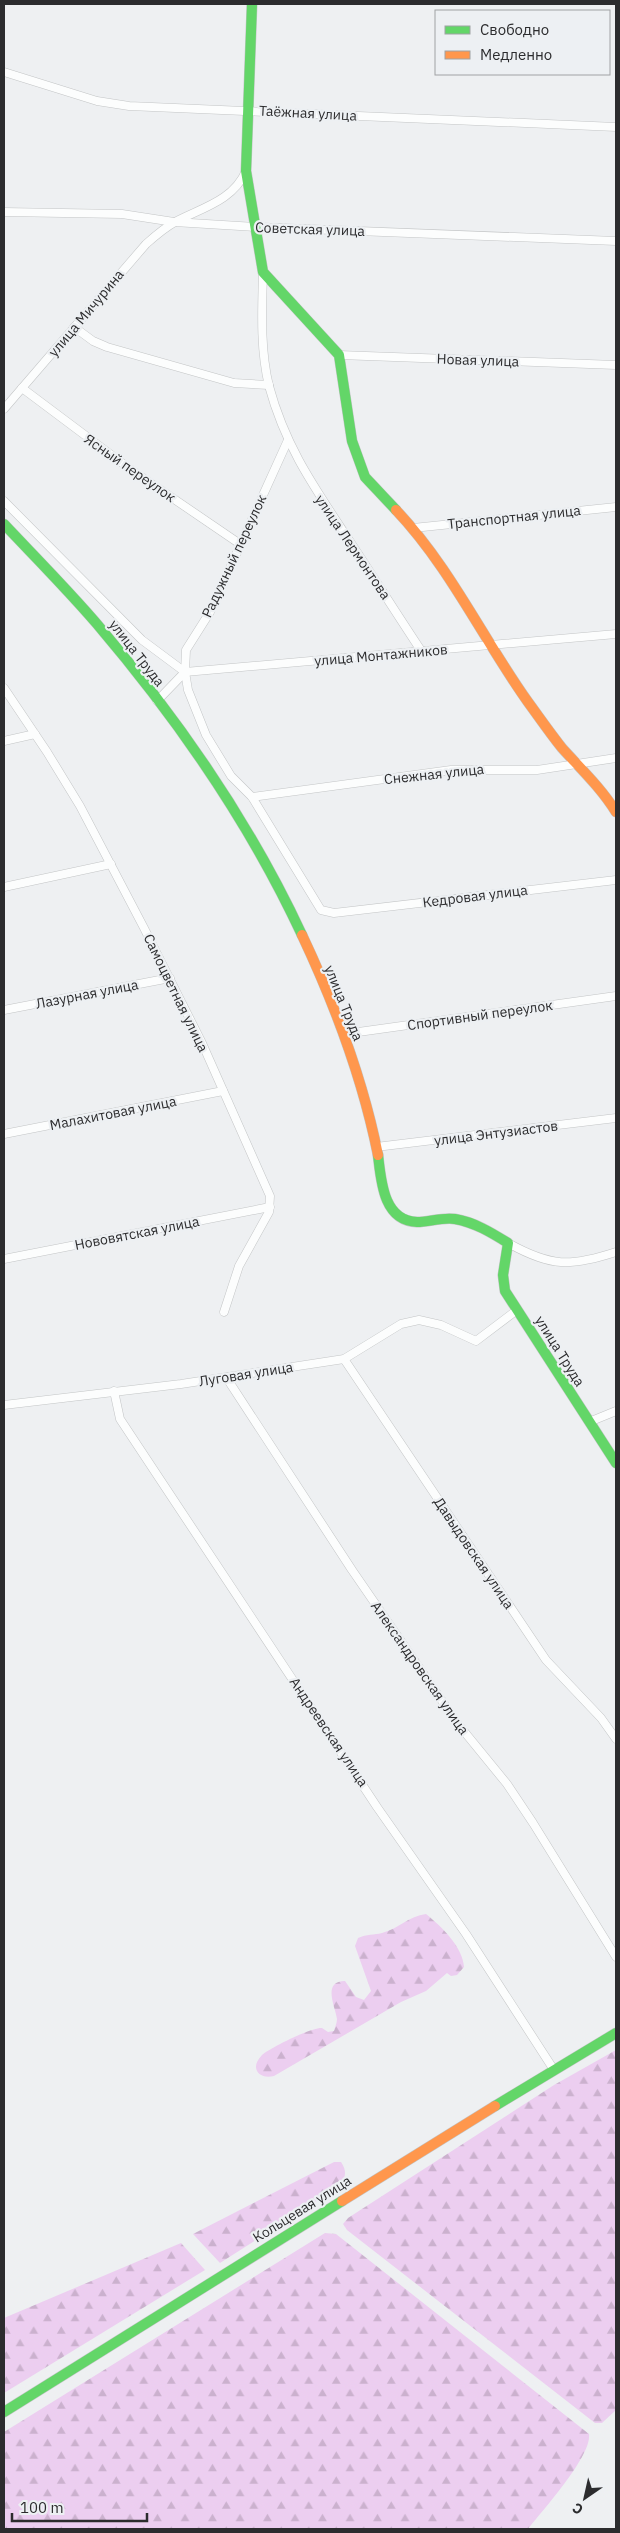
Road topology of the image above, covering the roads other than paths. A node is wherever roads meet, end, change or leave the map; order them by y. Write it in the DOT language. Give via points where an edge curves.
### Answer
graph roads {
  1 [pos="252,4"];
  2 [pos="4,72"];
  3 [pos="247,110"];
  4 [pos="616,127"];
  5 [pos="246,171"];
  6 [pos="4,212"];
  7 [pos="174,222"];
  8 [pos="256,227"];
  9 [pos="616,240"];
  10 [pos="263,272"];
  11 [pos="74,327"];
  12 [pos="339,355"];
  13 [pos="616,364"];
  14 [pos="269,385"];
  15 [pos="22,388"];
  16 [pos="4,409"];
  17 [pos="288,440"];
  18 [pos="4,502"];
  19 [pos="616,507"];
  20 [pos="4,524"];
  21 [pos="413,528"];
  22 [pos="240,544"];
  23 [pos="616,634"];
  24 [pos="494,646"];
  25 [pos="422,652"];
  26 [pos="185,672"];
  27 [pos="4,688"];
  28 [pos="157,701"];
  29 [pos="35,734"];
  30 [pos="4,741"];
  31 [pos="616,758"];
  32 [pos="577,764"];
  33 [pos="252,798"];
  34 [pos="616,812"];
  35 [pos="110,864"];
  36 [pos="616,880"];
  37 [pos="4,887"];
  38 [pos="334,913"];
  39 [pos="170,978"];
  40 [pos="616,996"];
  41 [pos="4,1010"];
  42 [pos="344,1034"];
  43 [pos="223,1091"];
  44 [pos="616,1118"];
  45 [pos="4,1134"];
  46 [pos="376,1147"];
  47 [pos="270,1207"];
  48 [pos="508,1243"];
  49 [pos="616,1252"];
  50 [pos="4,1260"];
  51 [pos="517,1310"];
  52 [pos="224,1312"];
  53 [pos="344,1359"];
  54 [pos="226,1377"];
  55 [pos="114,1391"];
  56 [pos="4,1405"];
  57 [pos="616,1412"];
  58 [pos="589,1422"];
  59 [pos="616,1463"];
  60 [pos="616,1739"];
  61 [pos="616,1957"];
  62 [pos="616,2033"];
  63 [pos="554,2070"];
  64 [pos="4,2412"];
  1 -- 3 [label="main road"];
  2 -- 3 [label="street, Таёжная улица" via="97,102"];
  3 -- 4 [label="street, Таёжная улица"];
  3 -- 5 [label="main road"];
  5 -- 7 [label="street, улица Мичурина" via="229,194"];
  5 -- 8 [label="main road"];
  6 -- 7 [label="street, Советская улица" via="122,214"];
  7 -- 8 [label="street, Советская улица"];
  7 -- 11 [label="street, улица Мичурина" via="133,257"];
  8 -- 9 [label="street, Советская улица"];
  8 -- 10 [label="main road"];
  10 -- 12 [label="main road"];
  10 -- 14 [label="street, улица Лермонтова" via="262,334"];
  11 -- 14 [label="street" via="107,347 234,383"];
  11 -- 15 [label="street, улица Мичурина"];
  12 -- 13 [label="street, Новая улица"];
  12 -- 21 [label="main road" via="352,441 365,477"];
  14 -- 17 [label="street, улица Лермонтова"];
  15 -- 16 [label="street, улица Мичурина"];
  15 -- 22 [label="street, Ясный переулок"];
  17 -- 22 [label="street, Радужный переулок"];
  17 -- 25 [label="street, улица Лермонтова" via="315,491"];
  18 -- 26 [label="street, улица Труда" via="142,640"];
  19 -- 21 [label="street, Транспортная улица"];
  20 -- 28 [label="main road, улица Труда" via="108,636"];
  21 -- 24 [label="main road"];
  22 -- 26 [label="street, Радужный переулок" via="210,612 186,650"];
  23 -- 24 [label="street, улица Монтажников"];
  24 -- 25 [label="street, улица Монтажников"];
  24 -- 32 [label="main road" via="527,700"];
  25 -- 26 [label="street, улица Монтажников"];
  26 -- 28 [label="street"];
  26 -- 33 [label="street, улица Труда" via="188,690 206,735 231,776"];
  27 -- 29 [label="street, Самоцветная улица"];
  28 -- 42 [label="main road, улица Труда" via="220,790 262,859 295,920"];
  29 -- 30 [label="street"];
  29 -- 35 [label="street, Самоцветная улица" via="80,806"];
  31 -- 32 [label="street, Снежная улица"];
  32 -- 33 [label="street, Снежная улица" via="537,770 452,770"];
  32 -- 34 [label="main road" via="595,782"];
  33 -- 38 [label="street, улица Труда" via="321,910"];
  35 -- 37 [label="street"];
  35 -- 39 [label="street, Самоцветная улица"];
  36 -- 38 [label="street, Кедровая улица"];
  39 -- 41 [label="street, Лазурная улица"];
  39 -- 43 [label="street, Самоцветная улица"];
  40 -- 42 [label="street, Спортивный переулок"];
  42 -- 46 [label="main road, улица Труда"];
  43 -- 45 [label="street, Малахитовая улица"];
  43 -- 47 [label="street, Самоцветная улица" via="264,1180"];
  44 -- 46 [label="street, улица Энтузиастов"];
  46 -- 48 [label="main road, улица Труда" via="389,1206 401,1218 420,1222 451,1219 465,1222"];
  47 -- 50 [label="street, Нововятская улица"];
  47 -- 52 [label="street" via="239,1266"];
  48 -- 49 [label="street" via="537,1257 569,1264"];
  48 -- 51 [label="main road, улица Труда" via="505,1291"];
  51 -- 53 [label="street, Луговая улица" via="476,1341 441,1325 419,1320 401,1324"];
  51 -- 58 [label="main road, улица Труда"];
  53 -- 54 [label="street, Луговая улица"];
  53 -- 60 [label="street, Давыдовская улица" via="546,1660 601,1718"];
  54 -- 55 [label="street, Луговая улица"];
  54 -- 61 [label="street, Александровская улица" via="352,1570 458,1724 534,1822"];
  55 -- 56 [label="street, Луговая улица"];
  55 -- 63 [label="street, Андреевская улица" via="120,1418 377,1807 472,1942"];
  57 -- 58 [label="street"];
  58 -- 59 [label="main road, улица Труда"];
  62 -- 63 [label="main road, Кольцевая улица"];
  63 -- 64 [label="main road, Кольцевая улица"];
}
